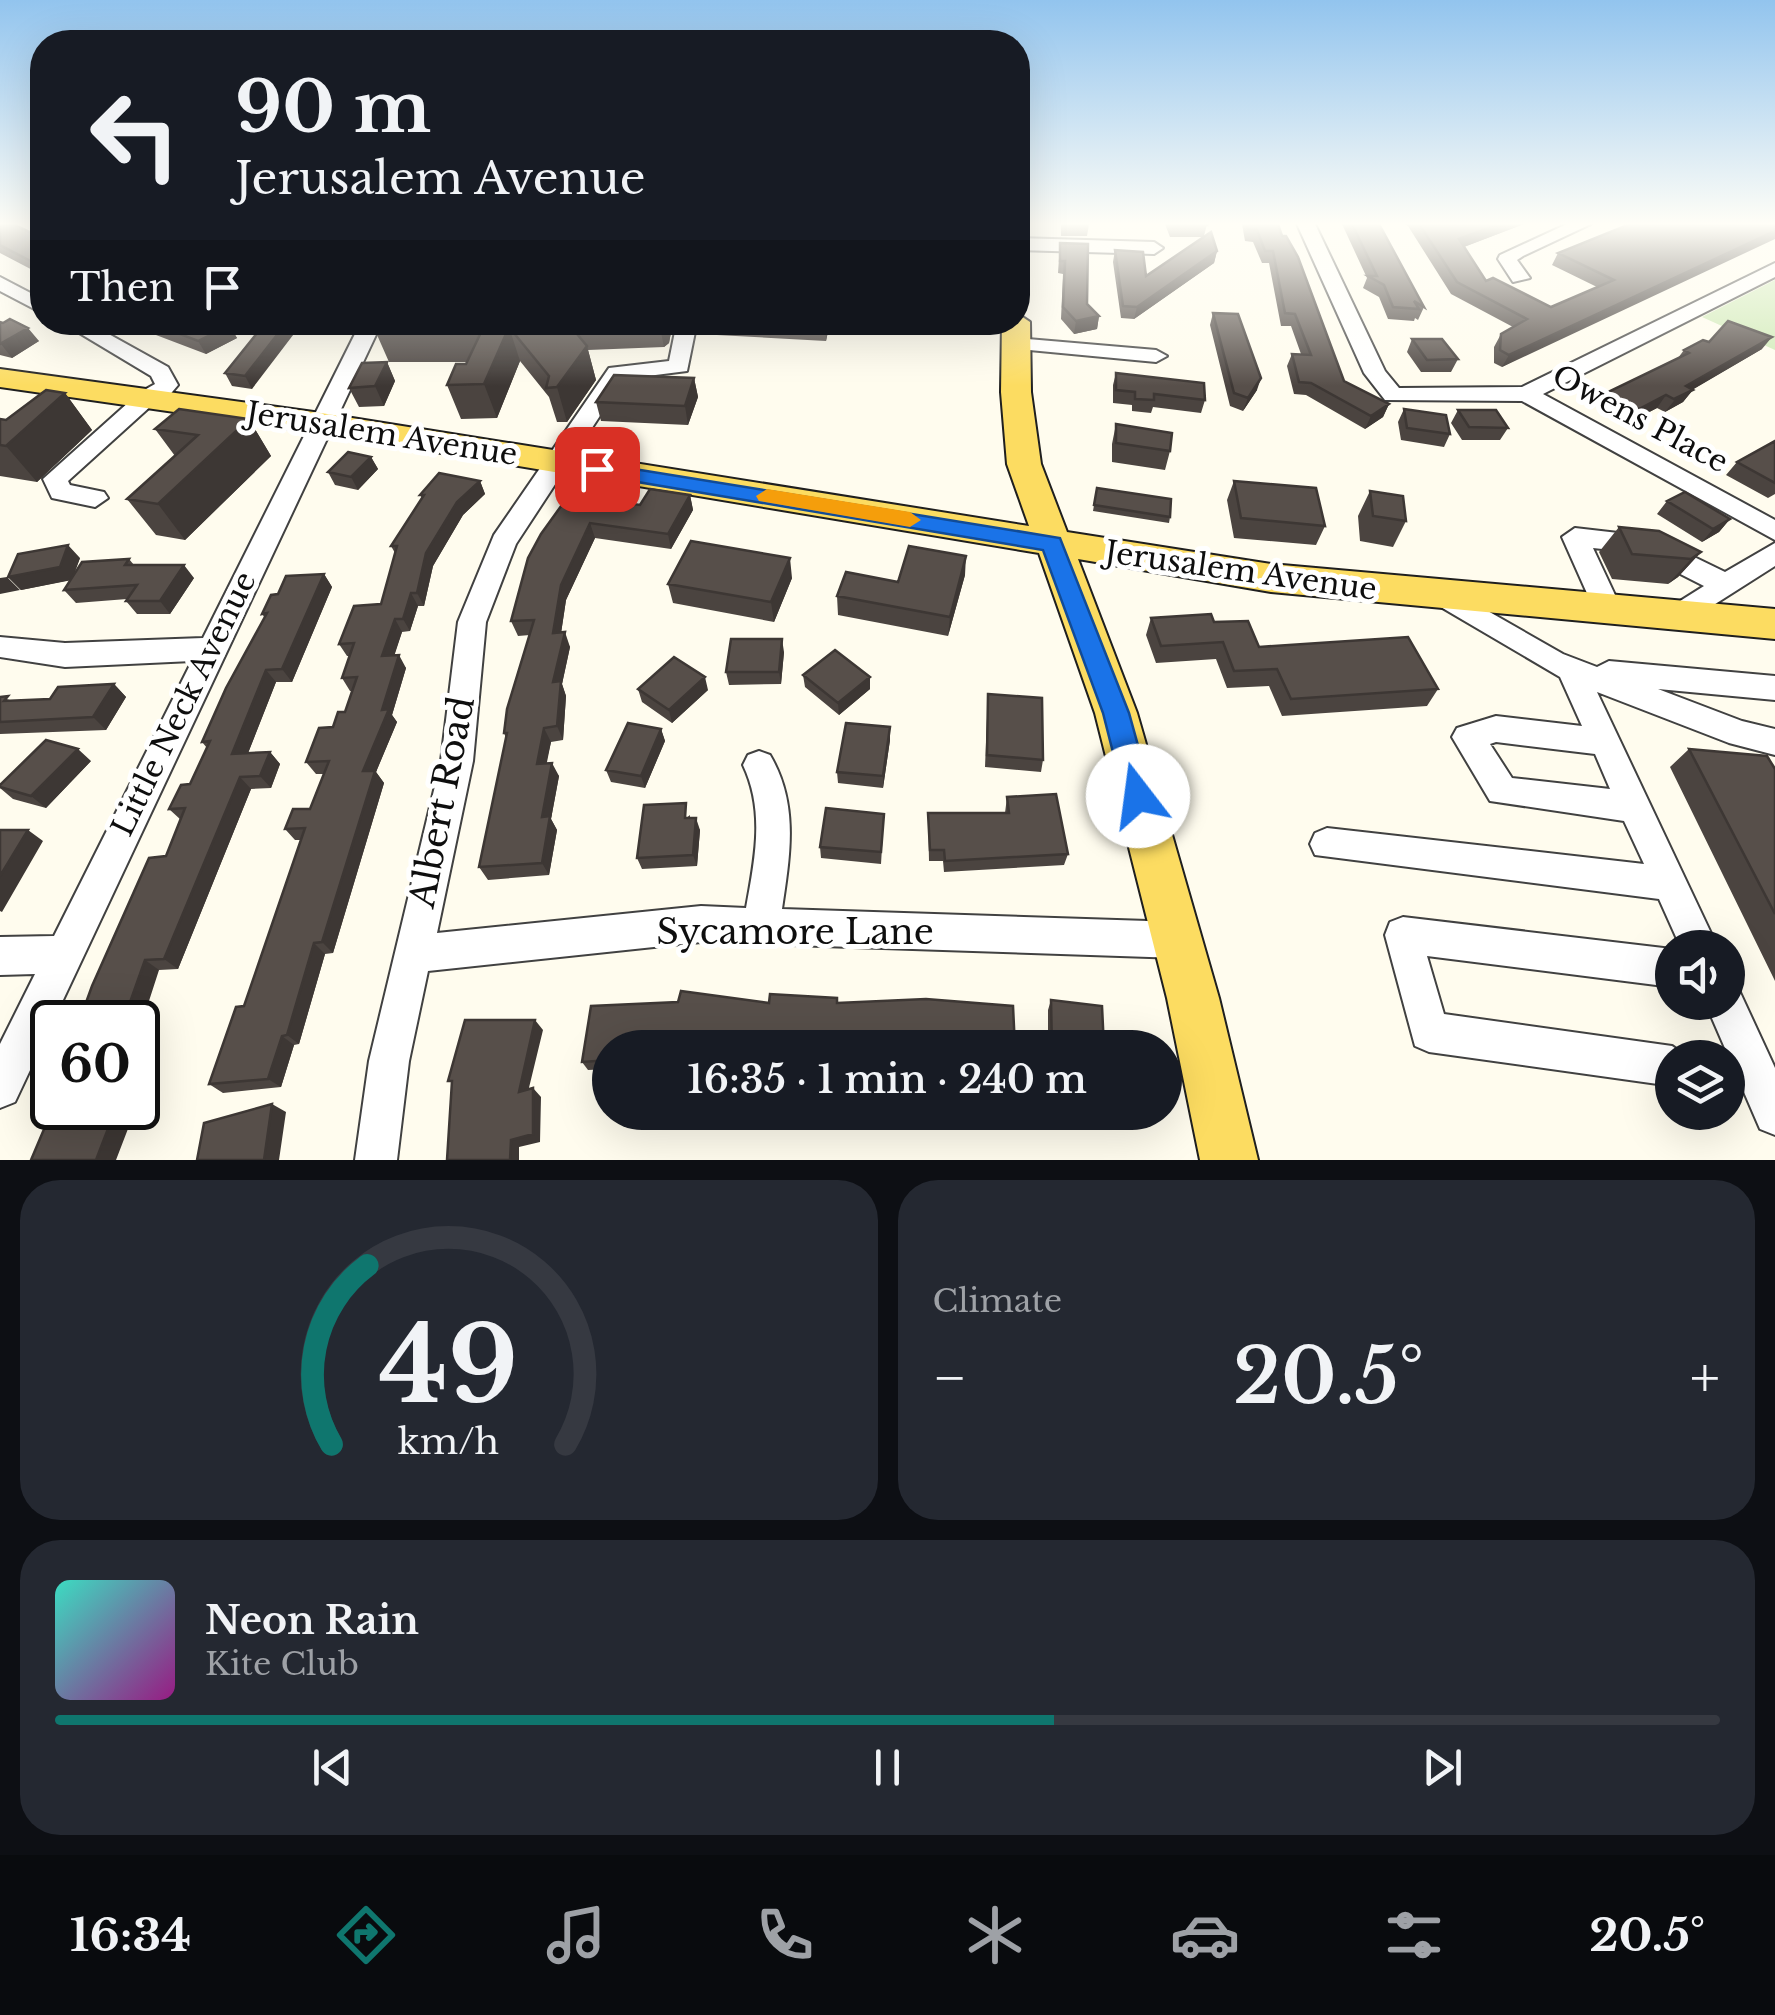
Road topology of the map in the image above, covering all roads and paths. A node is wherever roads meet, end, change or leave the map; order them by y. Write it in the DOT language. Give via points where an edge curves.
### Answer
graph roads {
  1 [pos="1331,278"];
  2 [pos="1757,278"];
  3 [pos="0,283"];
  4 [pos="30,299"];
  5 [pos="94,335"];
  6 [pos="365,335"];
  7 [pos="684,335"];
  8 [pos="1016,335"];
  9 [pos="1028,335"];
  10 [pos="1156,356"];
  11 [pos="0,378"];
  12 [pos="1526,394"];
  13 [pos="151,399"];
  14 [pos="321,423"];
  15 [pos="557,463"];
  16 [pos="95,498"];
  17 [pos="1775,531"];
  18 [pos="1052,544"];
  19 [pos="1771,560"];
  20 [pos="1725,584"];
  21 [pos="1444,596"];
  22 [pos="1608,610"];
  23 [pos="1678,616"];
  24 [pos="1775,624"];
  25 [pos="4,647"];
  26 [pos="211,649"];
  27 [pos="1572,670"];
  28 [pos="1775,688"];
  29 [pos="1606,742"];
  30 [pos="1775,742"];
  31 [pos="759,766"];
  32 [pos="1636,807"];
  33 [pos="1328,844"];
  34 [pos="1671,884"];
  35 [pos="762,926"];
  36 [pos="1692,930"];
  37 [pos="1178,940"];
  38 [pos="412,954"];
  39 [pos="61,955"];
  40 [pos="0,956"];
  41 [pos="1655,966"];
  42 [pos="1730,1020"];
  43 [pos="1655,1064"];
  44 [pos="0,1086"];
  45 [pos="1754,1089"];
  46 [pos="376,1160"];
  47 [pos="1229,1160"];
  1 -- 12 [label="street" via="1374,373 1393,395"];
  2 -- 12 [label="street"];
  3 -- 4 [label="street"];
  5 -- 13 [label="street" via="163,375 166,388"];
  6 -- 14 [label="street, Little Neck Avenue"];
  7 -- 15 [label="street, Albert Road" via="679,366 617,373"];
  8 -- 18 [label="main road" via="1024,464"];
  9 -- 10 [label="street"];
  11 -- 13 [label="main road, Jerusalem Avenue"];
  12 -- 17 [label="street, Owens Place"];
  13 -- 14 [label="main road, Jerusalem Avenue"];
  13 -- 16 [label="street" via="55,480 61,492"];
  14 -- 15 [label="main road, Jerusalem Avenue"];
  14 -- 26 [label="street, Little Neck Avenue"];
  15 -- 18 [label="main road, Jerusalem Avenue"];
  15 -- 38 [label="street, Albert Road" via="502,542 476,608 458,761"];
  18 -- 21 [label="main road, Jerusalem Avenue"];
  18 -- 37 [label="main road" via="1116,713"];
  19 -- 20 [label="street"];
  20 -- 22 [label="street" via="1644,544 1575,537"];
  20 -- 23 [label="street"];
  21 -- 22 [label="main road, Jerusalem Avenue"];
  21 -- 27 [label="street"];
  22 -- 23 [label="main road, Jerusalem Avenue"];
  23 -- 24 [label="main road, Jerusalem Avenue"];
  25 -- 26 [label="street" via="65,655"];
  26 -- 39 [label="street, Little Neck Avenue"];
  27 -- 28 [label="street"];
  27 -- 29 [label="street"];
  27 -- 30 [label="street"];
  29 -- 32 [label="street"];
  29 -- 32 [label="street" via="1496,728 1468,737 1502,791"];
  31 -- 35 [label="street" via="775,803"];
  32 -- 34 [label="street"];
  33 -- 34 [label="street"];
  34 -- 36 [label="street"];
  35 -- 37 [label="street, Sycamore Lane"];
  35 -- 38 [label="street, Sycamore Lane" via="702,924"];
  37 -- 47 [label="main road"];
  38 -- 46 [label="street, Albert Road"];
  39 -- 40 [label="street"];
  39 -- 44 [label="street, Little Neck Avenue"];
  41 -- 43 [label="street" via="1403,935 1429,1032"];
  42 -- 45 [label="street"];
}
